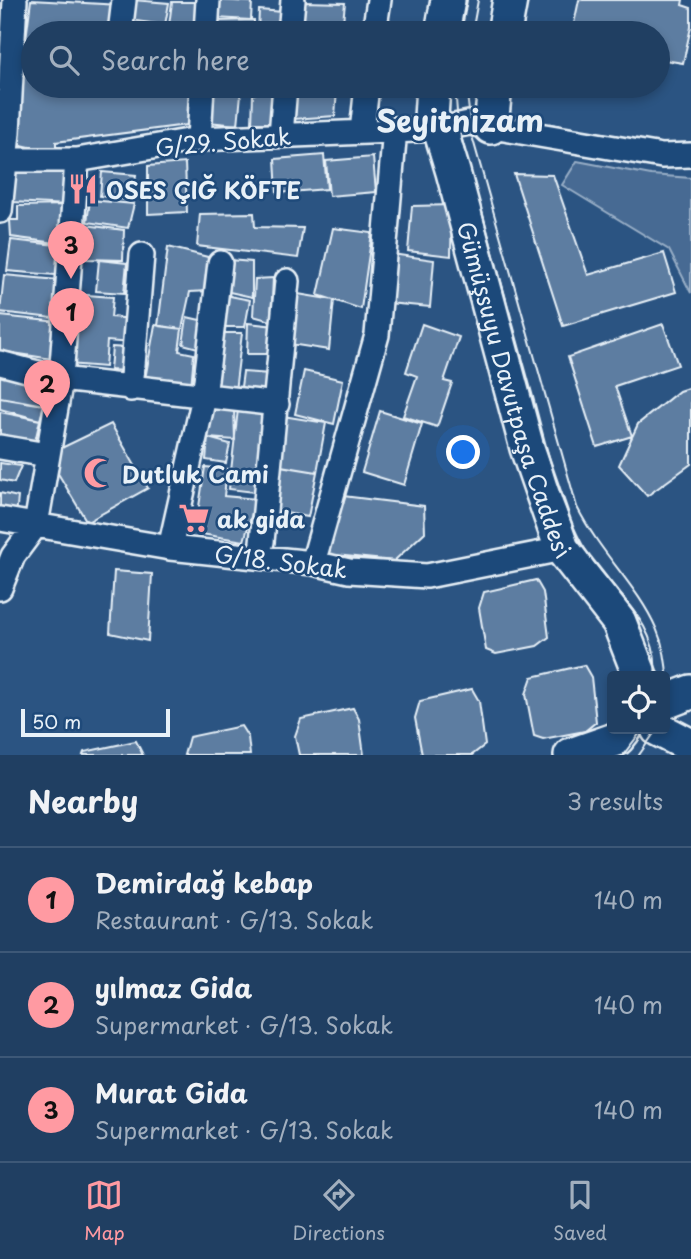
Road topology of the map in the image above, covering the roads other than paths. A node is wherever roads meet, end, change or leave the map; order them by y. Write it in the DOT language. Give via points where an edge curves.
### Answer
graph roads {
  1 [pos="124,0"];
  2 [pos="208,0"];
  3 [pos="293,0"];
  4 [pos="379,0"];
  5 [pos="448,0"];
  6 [pos="510,0"];
  7 [pos="10,3"];
  8 [pos="121,21"];
  9 [pos="207,21"];
  10 [pos="290,21"];
  11 [pos="376,21"];
  12 [pos="444,21"];
  13 [pos="506,21"];
  14 [pos="21,43"];
  15 [pos="21,59"];
  16 [pos="201,98"];
  17 [pos="284,98"];
  18 [pos="366,98"];
  19 [pos="432,98"];
  20 [pos="494,98"];
  21 [pos="491,127"];
  22 [pos="395,129"];
  23 [pos="440,129"];
  24 [pos="4,131"];
  25 [pos="362,131"];
  26 [pos="281,135"];
  27 [pos="199,139"];
  28 [pos="691,155"];
  29 [pos="6,160"];
  30 [pos="77,160"];
  31 [pos="691,167"];
  32 [pos="0,211"];
  33 [pos="142,255"];
  34 [pos="220,263"];
  35 [pos="287,281"];
  36 [pos="0,363"];
  37 [pos="61,379"];
  38 [pos="131,389"];
  39 [pos="204,397"];
  40 [pos="277,404"];
  41 [pos="0,447"];
  42 [pos="47,455"];
  43 [pos="0,519"];
  44 [pos="36,525"];
  45 [pos="262,542"];
  46 [pos="170,548"];
  47 [pos="562,549"];
  48 [pos="6,555"];
  49 [pos="313,563"];
  50 [pos="0,588"];
  51 [pos="638,671"];
  52 [pos="691,692"];
  53 [pos="670,700"];
  54 [pos="621,734"];
  55 [pos="668,734"];
  56 [pos="691,746"];
  57 [pos="572,755"];
  1 -- 8 [label="street"];
  2 -- 9 [label="street"];
  3 -- 10 [label="street"];
  4 -- 11 [label="street"];
  5 -- 12 [label="street"];
  6 -- 13 [label="street"];
  7 -- 14 [label="street"];
  15 -- 24 [label="street"];
  16 -- 27 [label="street"];
  17 -- 26 [label="street"];
  18 -- 25 [label="street"];
  19 -- 23 [label="street, Gümüşsuyu Davutpaşa Caddesi" via="431,118"];
  20 -- 21 [label="street"];
  21 -- 23 [label="street" via="469,123"];
  21 -- 28 [label="street" via="663,156"];
  22 -- 23 [label="street, G/29. Sokak"];
  22 -- 25 [label="street, G/29. Sokak"];
  22 -- 49 [label="street" via="377,335"];
  23 -- 31 [label="street" via="655,167"];
  23 -- 47 [label="street, Gümüşsuyu Davutpaşa Caddesi" via="527,448"];
  24 -- 29 [label="street"];
  25 -- 26 [label="street, G/29. Sokak"];
  26 -- 27 [label="street, G/29. Sokak"];
  27 -- 30 [label="street, G/29. Sokak"];
  29 -- 30 [label="street, G/29. Sokak"];
  29 -- 32 [label="street"];
  30 -- 37 [label="street"];
  33 -- 38 [label="street"];
  34 -- 39 [label="street"];
  35 -- 40 [label="street"];
  36 -- 37 [label="street"];
  37 -- 38 [label="street"];
  37 -- 42 [label="street"];
  38 -- 39 [label="street"];
  39 -- 40 [label="street"];
  39 -- 46 [label="street"];
  40 -- 45 [label="street"];
  41 -- 42 [label="street"];
  42 -- 44 [label="street"];
  43 -- 44 [label="street, G/18. Sokak"];
  44 -- 46 [label="street, G/18. Sokak"];
  44 -- 48 [label="street"];
  46 -- 49 [label="street, G/18. Sokak"];
  47 -- 49 [label="street, G/18. Sokak" via="427,576 349,571"];
  47 -- 51 [label="street, Gümüşsuyu Davutpaşa Caddesi" via="619,622"];
  48 -- 50 [label="street"];
  52 -- 53 [label="street"];
  54 -- 57 [label="street"];
  55 -- 56 [label="street"];
}
